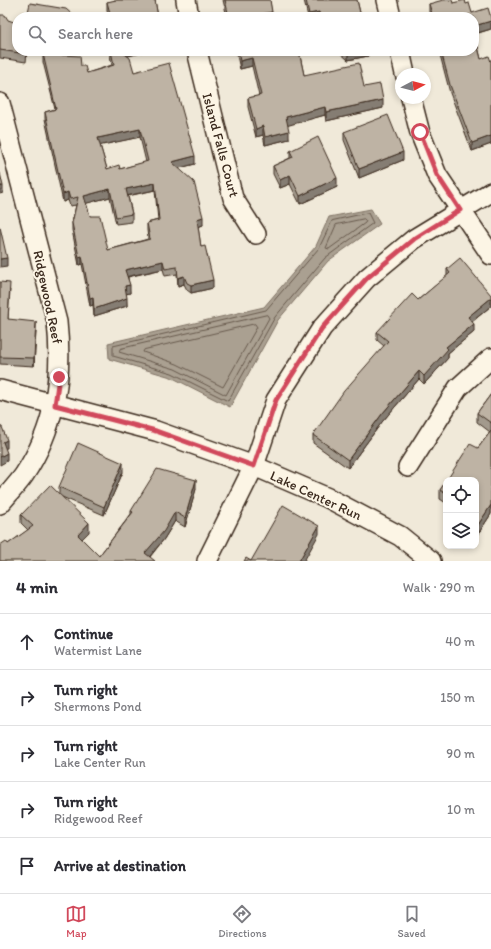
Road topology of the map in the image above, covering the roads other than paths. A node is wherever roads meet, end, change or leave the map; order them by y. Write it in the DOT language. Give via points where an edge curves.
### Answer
graph roads {
  1 [pos="186,0"];
  2 [pos="387,0"];
  3 [pos="188,12"];
  4 [pos="390,12"];
  5 [pos="198,56"];
  6 [pos="401,56"];
  7 [pos="404,68"];
  8 [pos="0,103"];
  9 [pos="413,104"];
  10 [pos="491,192"];
  11 [pos="460,210"];
  12 [pos="256,234"];
  13 [pos="491,255"];
  14 [pos="491,358"];
  15 [pos="0,390"];
  16 [pos="55,405"];
  17 [pos="254,466"];
  18 [pos="408,467"];
  19 [pos="0,504"];
  20 [pos="207,561"];
  21 [pos="431,561"];
  1 -- 3 [label="street"];
  2 -- 4 [label="street"];
  5 -- 12 [label="street, Island Falls Court" via="233,198"];
  6 -- 7 [label="street"];
  8 -- 16 [label="street, Ridgewood Reef" via="57,322 60,350"];
  9 -- 11 [label="street" via="420,132 437,175"];
  10 -- 11 [label="street"];
  11 -- 13 [label="street"];
  11 -- 17 [label="street" via="414,239 367,278 322,328 276,400"];
  14 -- 18 [label="street" via="458,388"];
  15 -- 16 [label="street, Lake Center Run"];
  16 -- 17 [label="street, Lake Center Run" via="156,431"];
  16 -- 19 [label="street, Ridgewood Reef" via="42,442 24,476"];
  17 -- 20 [label="street"];
  17 -- 21 [label="street, Lake Center Run" via="328,498 400,536"];
}
